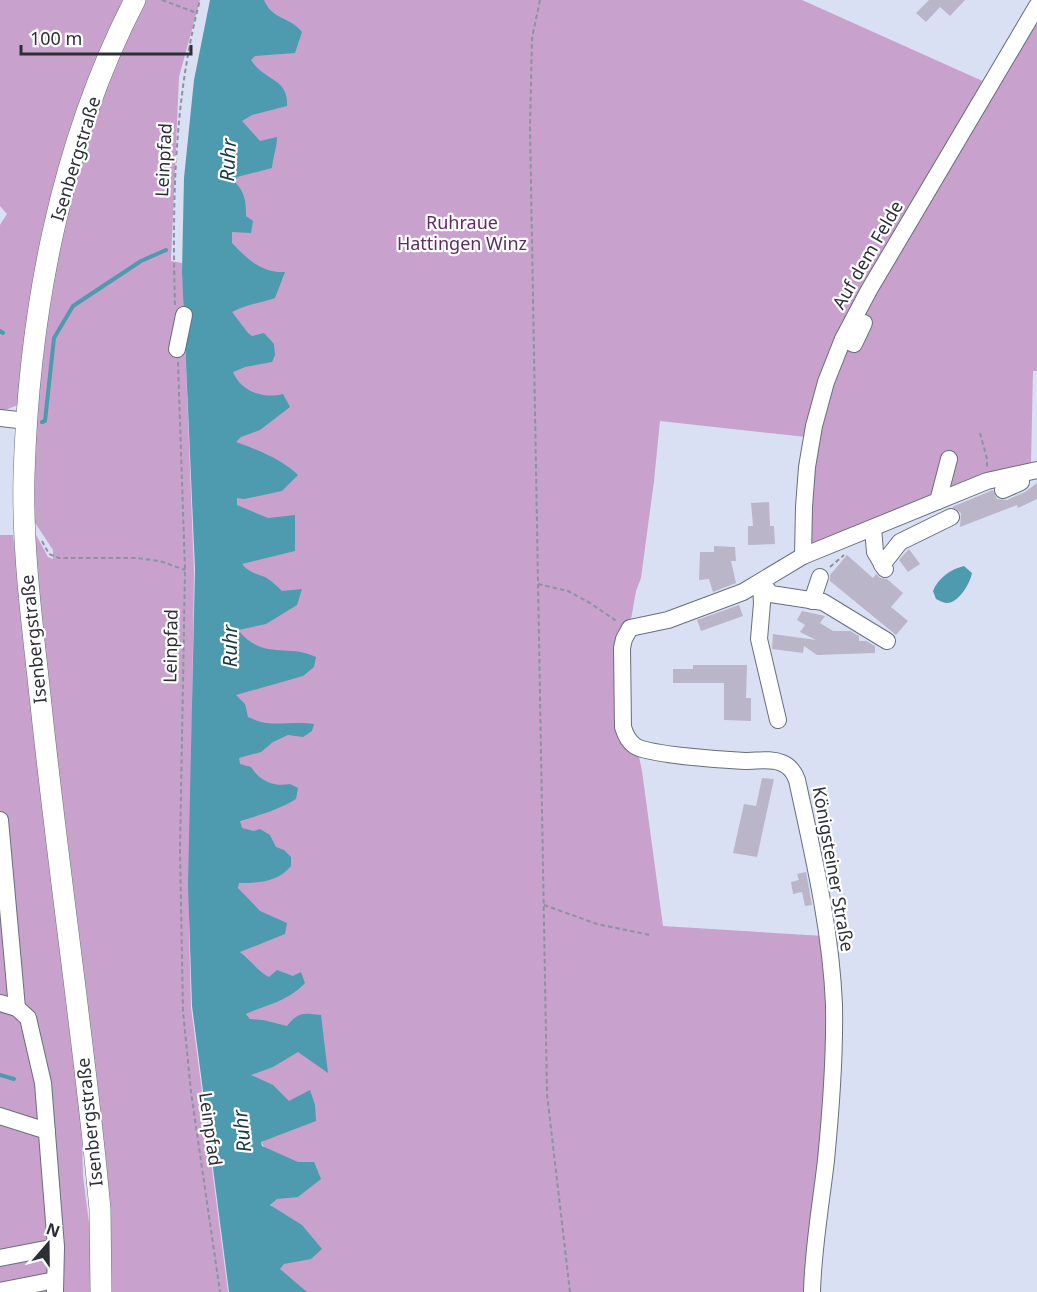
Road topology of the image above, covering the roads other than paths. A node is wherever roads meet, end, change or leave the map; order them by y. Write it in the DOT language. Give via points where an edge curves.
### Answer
graph roads {
  1 [pos="135,0"];
  2 [pos="1033,5"];
  3 [pos="180,315"];
  4 [pos="864,323"];
  5 [pos="843,339"];
  6 [pos="177,349"];
  7 [pos="0,417"];
  8 [pos="27,421"];
  9 [pos="948,459"];
  10 [pos="1036,470"];
  11 [pos="1021,482"];
  12 [pos="1003,490"];
  13 [pos="948,507"];
  14 [pos="873,528"];
  15 [pos="803,556"];
  16 [pos="820,577"];
  17 [pos="764,593"];
  18 [pos="812,601"];
  19 [pos="887,640"];
  20 [pos="778,720"];
  21 [pos="0,820"];
  22 [pos="0,1003"];
  23 [pos="16,1008"];
  24 [pos="0,1116"];
  25 [pos="47,1131"];
  26 [pos="56,1247"];
  27 [pos="0,1258"];
  28 [pos="55,1286"];
  29 [pos="0,1291"];
  30 [pos="101,1292"];
  31 [pos="812,1292"];
  1 -- 8 [label="main road, Isenbergstraße" via="82,128 55,225 36,327"];
  2 -- 5 [label="street, Auf dem Felde"];
  3 -- 6 [label="street"];
  4 -- 5 [label="street" via="854,344"];
  5 -- 15 [label="street, Auf dem Felde" via="814,426"];
  7 -- 8 [label="street"];
  8 -- 30 [label="main road, Isenbergstraße" via="25,551 55,838 95,1158"];
  9 -- 13 [label="street"];
  10 -- 11 [label="street" via="1036,480"];
  10 -- 13 [label="street, Königsteiner Straße" via="987,481"];
  11 -- 12 [label="street"];
  11 -- 13 [label="street" via="1000,485"];
  13 -- 14 [label="street, Königsteiner Straße"];
  13 -- 14 [label="street" via="900,542 883,567 875,552"];
  14 -- 15 [label="street, Königsteiner Straße"];
  15 -- 17 [label="street, Königsteiner Straße"];
  16 -- 18 [label="street"];
  17 -- 18 [label="street"];
  17 -- 20 [label="street" via="759,639"];
  17 -- 31 [label="street, Königsteiner Straße" via="743,592 668,620 630,628 622,648 622,720 631,742 648,751 778,761 789,767 797,780 823,906 834,1006 828,1130"];
  18 -- 19 [label="street" via="824,602"];
  21 -- 23 [label="street"];
  22 -- 23 [label="street"];
  23 -- 25 [label="street" via="28,1017 36,1046"];
  24 -- 25 [label="street"];
  25 -- 26 [label="street"];
  26 -- 27 [label="street"];
  26 -- 28 [label="street"];
  28 -- 29 [label="street"];
}
